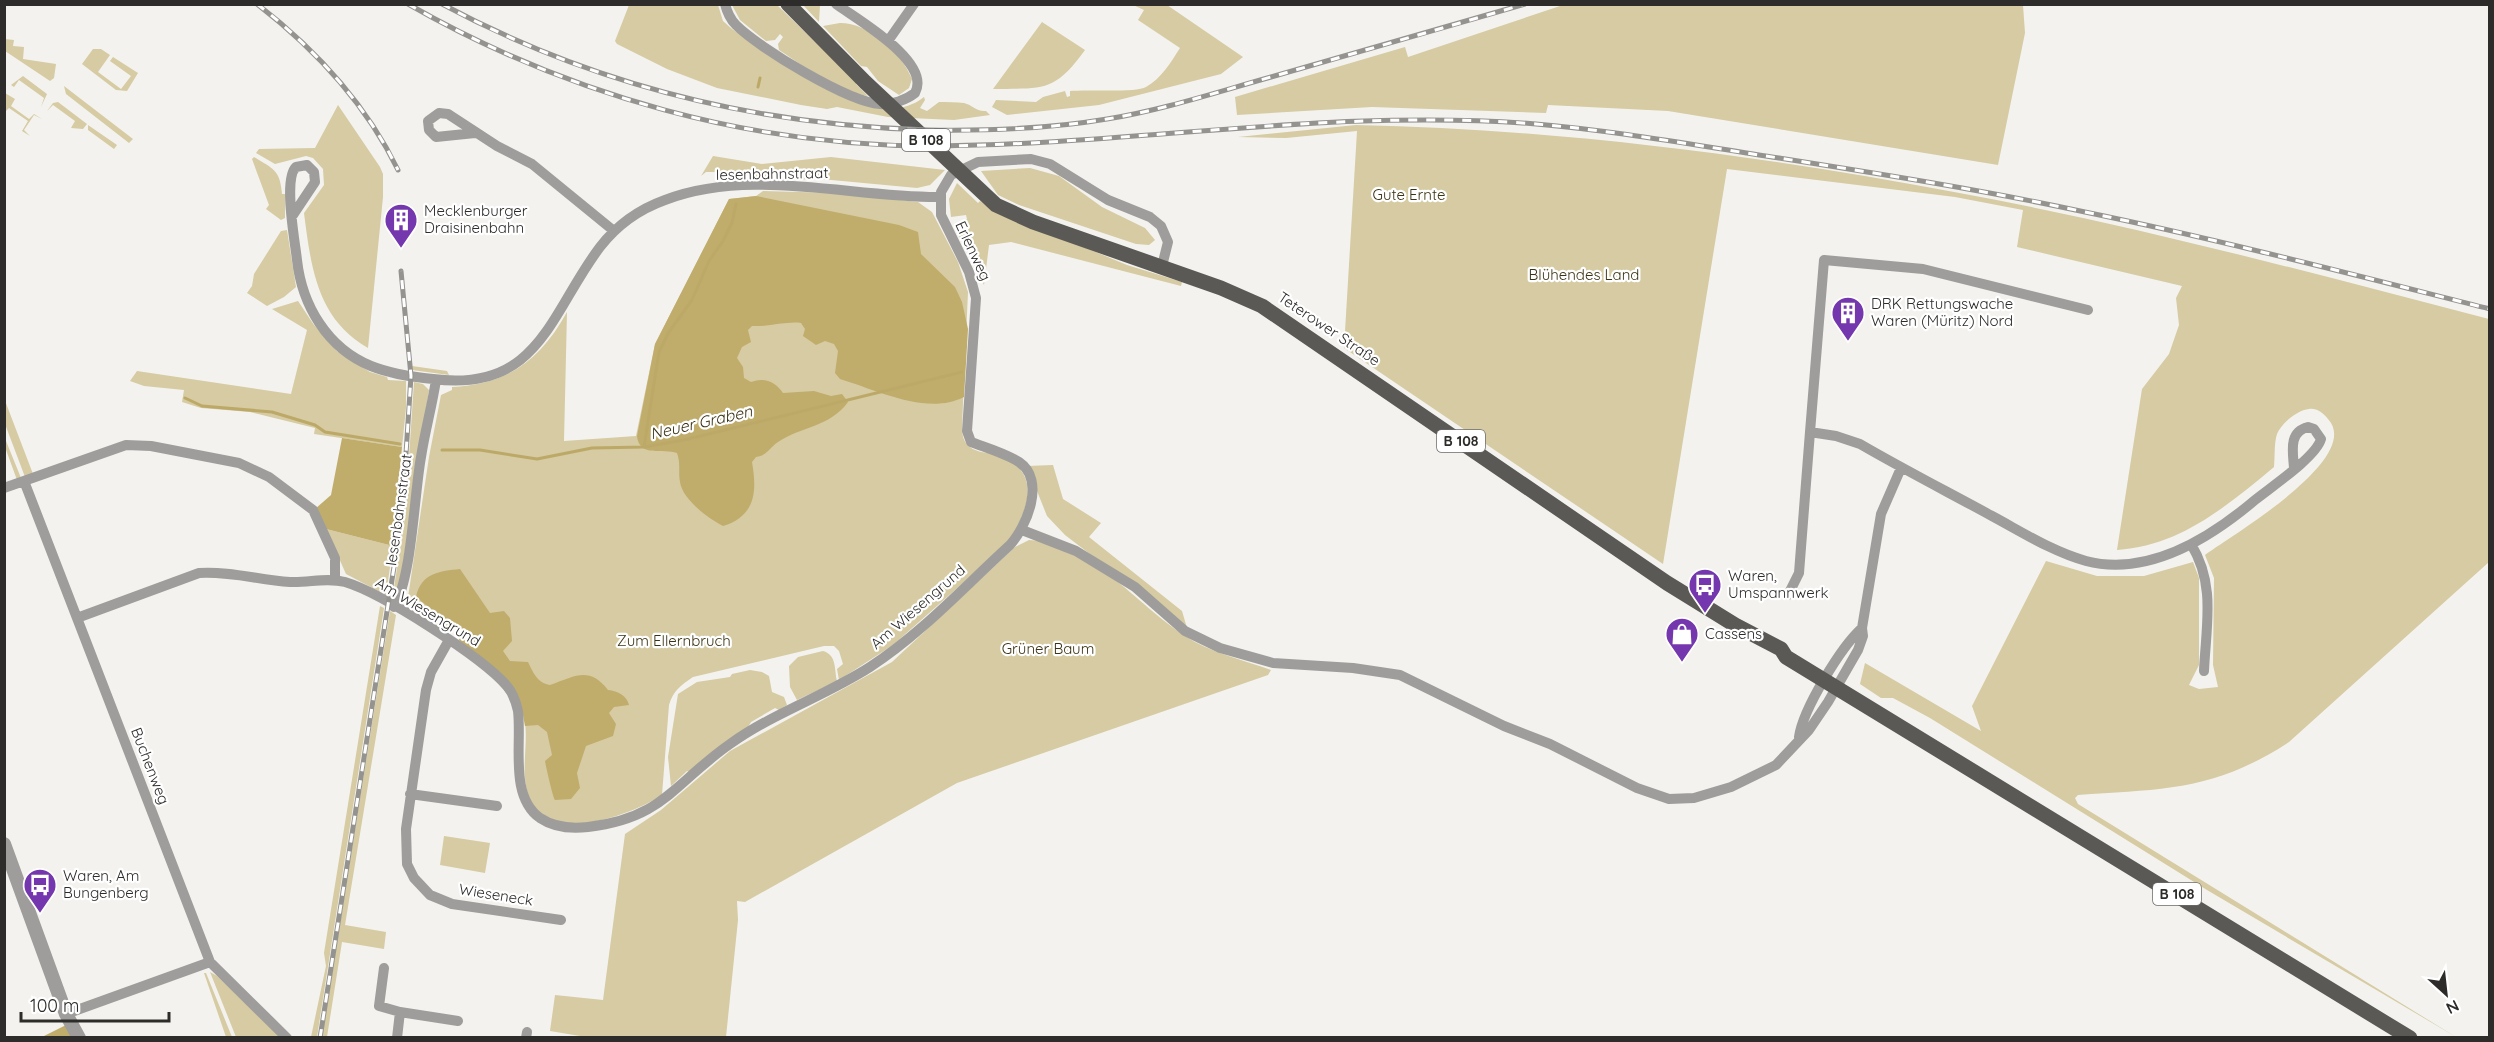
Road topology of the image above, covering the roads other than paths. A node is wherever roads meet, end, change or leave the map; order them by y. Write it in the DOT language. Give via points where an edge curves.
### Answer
graph roads {
  1 [pos="725,4"];
  2 [pos="788,4"];
  3 [pos="836,4"];
  4 [pos="914,4"];
  5 [pos="888,41"];
  6 [pos="475,133"];
  7 [pos="940,197"];
  8 [pos="293,215"];
  9 [pos="614,231"];
  10 [pos="1163,261"];
  11 [pos="2088,310"];
  12 [pos="436,380"];
  13 [pos="1810,432"];
  14 [pos="1901,468"];
  15 [pos="2294,468"];
  16 [pos="24,481"];
  17 [pos="4,488"];
  18 [pos="1022,530"];
  19 [pos="2191,544"];
  20 [pos="335,580"];
  21 [pos="1788,595"];
  22 [pos="394,607"];
  23 [pos="77,618"];
  24 [pos="449,640"];
  25 [pos="2204,671"];
  26 [pos="1834,686"];
  27 [pos="410,794"];
  28 [pos="497,806"];
  29 [pos="4,844"];
  30 [pos="561,920"];
  31 [pos="210,962"];
  32 [pos="384,968"];
  33 [pos="400,1012"];
  34 [pos="66,1014"];
  35 [pos="458,1021"];
  36 [pos="79,1038"];
  37 [pos="287,1038"];
  38 [pos="397,1038"];
  39 [pos="2410,1038"];
  1 -- 5 [label="street" via="736,25 754,38 832,88 870,102 882,104 904,99 915,93 919,84 915,69"];
  2 -- 10 [label="main road, Teterower Straße / B 108" via="987,199 1033,222"];
  3 -- 5 [label="street"];
  4 -- 5 [label="street"];
  6 -- 9 [label="street" via="532,164"];
  7 -- 9 [label="street, Iesenbahnstraat" via="805,186 714,189 646,208"];
  7 -- 10 [label="street" via="947,180 965,166 1040,160 1064,170 1119,206 1156,221 1167,237"];
  7 -- 18 [label="street, Erlenweg" via="944,224 976,291 968,437 971,442 1018,462 1029,474 1030,505"];
  8 -- 12 [label="street, Iesenbahnstraat" via="301,284 309,307 323,328 349,353 370,365"];
  9 -- 12 [label="street, Iesenbahnstraat" via="594,255 547,333 529,353 486,376"];
  10 -- 26 [label="main road, Teterower Straße / B 108" via="1243,296 1280,318 1657,576 1735,625 1781,648 1786,657"];
  11 -- 13 [label="street" via="1923,269 1824,260"];
  12 -- 22 [label="street, Iesenbahnstraat" via="421,454 403,585"];
  13 -- 14 [label="street" via="1860,444"];
  13 -- 21 [label="street" via="1799,573"];
  14 -- 19 [label="street" via="2047,545 2087,561 2130,564"];
  14 -- 26 [label="street" via="1881,514 1862,628"];
  15 -- 19 [label="street" via="2244,510"];
  16 -- 17 [label="street"];
  16 -- 20 [label="street" via="126,445 239,463 269,477 313,510 335,558"];
  16 -- 23 [label="street, Buchenweg"];
  18 -- 24 [label="street, Am Wiesengrund" via="884,658 731,743 654,808 618,822 569,828 547,822 534,812 521,785 520,726 515,699 489,669"];
  18 -- 26 [label="street" via="1073,549 1135,587 1185,632 1220,648 1273,663 1400,675 1661,797 1684,800 1731,787 1776,765 1799,737 1801,725"];
  19 -- 25 [label="street" via="2208,584"];
  20 -- 22 [label="street, Am Wiesengrund"];
  20 -- 23 [label="street, Am Wiesengrund" via="291,582 220,572 199,573"];
  22 -- 24 [label="street, Am Wiesengrund"];
  23 -- 31 [label="street, Buchenweg"];
  24 -- 27 [label="street, Wieseneck" via="426,690"];
  26 -- 39 [label="main road, B 108"];
  27 -- 28 [label="street"];
  27 -- 30 [label="street, Wieseneck" via="405,855 410,871 424,891 452,904"];
  29 -- 34 [label="street"];
  31 -- 34 [label="street"];
  31 -- 37 [label="street, Buchenweg"];
  32 -- 33 [label="street" via="379,1006"];
  33 -- 35 [label="street"];
  33 -- 38 [label="street"];
  34 -- 36 [label="street"];
}
